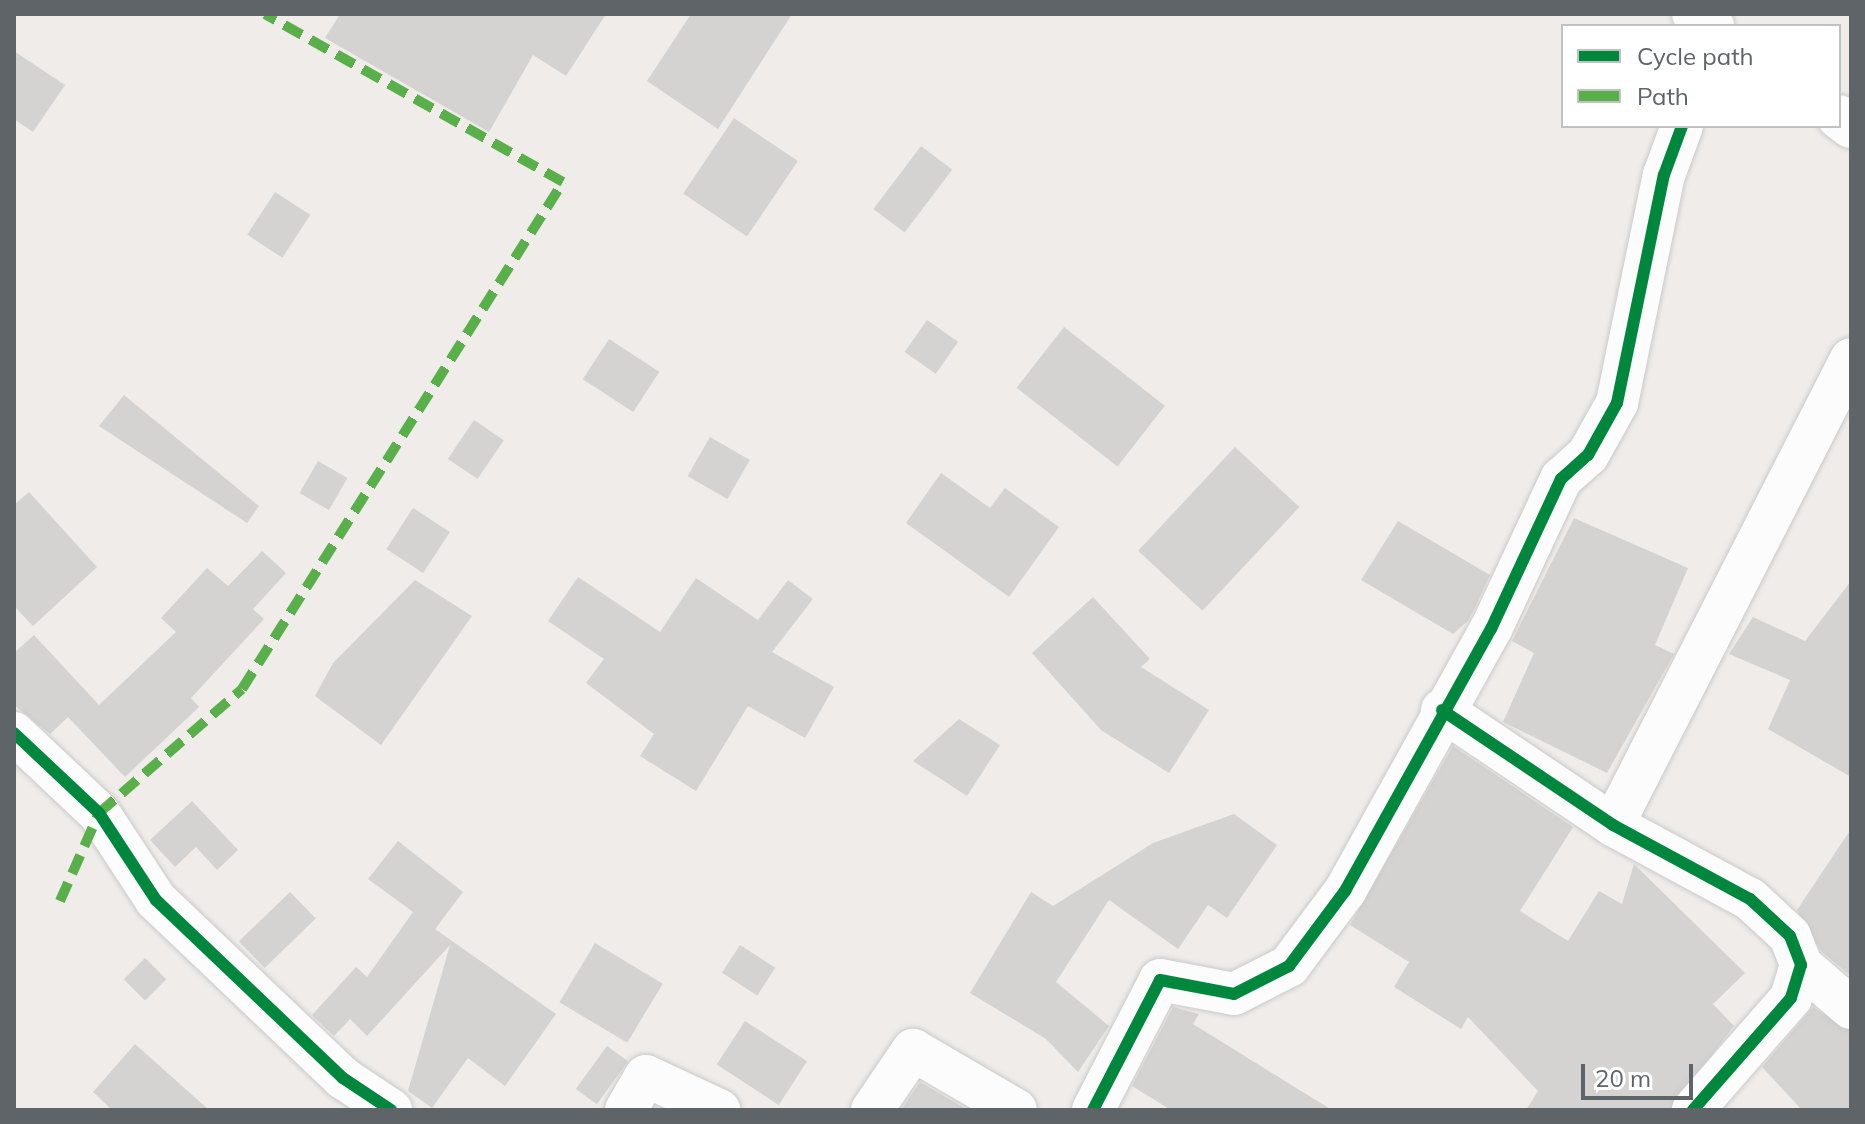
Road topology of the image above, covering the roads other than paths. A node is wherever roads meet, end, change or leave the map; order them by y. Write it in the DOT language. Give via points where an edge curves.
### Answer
graph roads {
  1 [pos="1681,128"];
  2 [pos="1851,359"];
  3 [pos="1442,710"];
  4 [pos="14,733"];
  5 [pos="1613,825"];
  6 [pos="1801,965"];
  7 [pos="1851,1008"];
  8 [pos="391,1110"];
  9 [pos="626,1110"];
  10 [pos="719,1110"];
  11 [pos="872,1110"];
  12 [pos="1016,1110"];
  13 [pos="1093,1110"];
  14 [pos="1693,1110"];
  1 -- 3 [label="street" via="1664,175 1617,403 1588,455 1561,479 1491,629"];
  2 -- 5 [label="street"];
  3 -- 5 [label="street"];
  3 -- 13 [label="street" via="1345,891 1289,966 1234,994 1160,980"];
  4 -- 8 [label="street" via="99,813 156,900 343,1078"];
  5 -- 6 [label="street" via="1750,899 1790,936"];
  6 -- 7 [label="street"];
  6 -- 14 [label="street" via="1791,998"];
  9 -- 10 [label="street" via="646,1076"];
  11 -- 12 [label="street" via="913,1050"];
}
